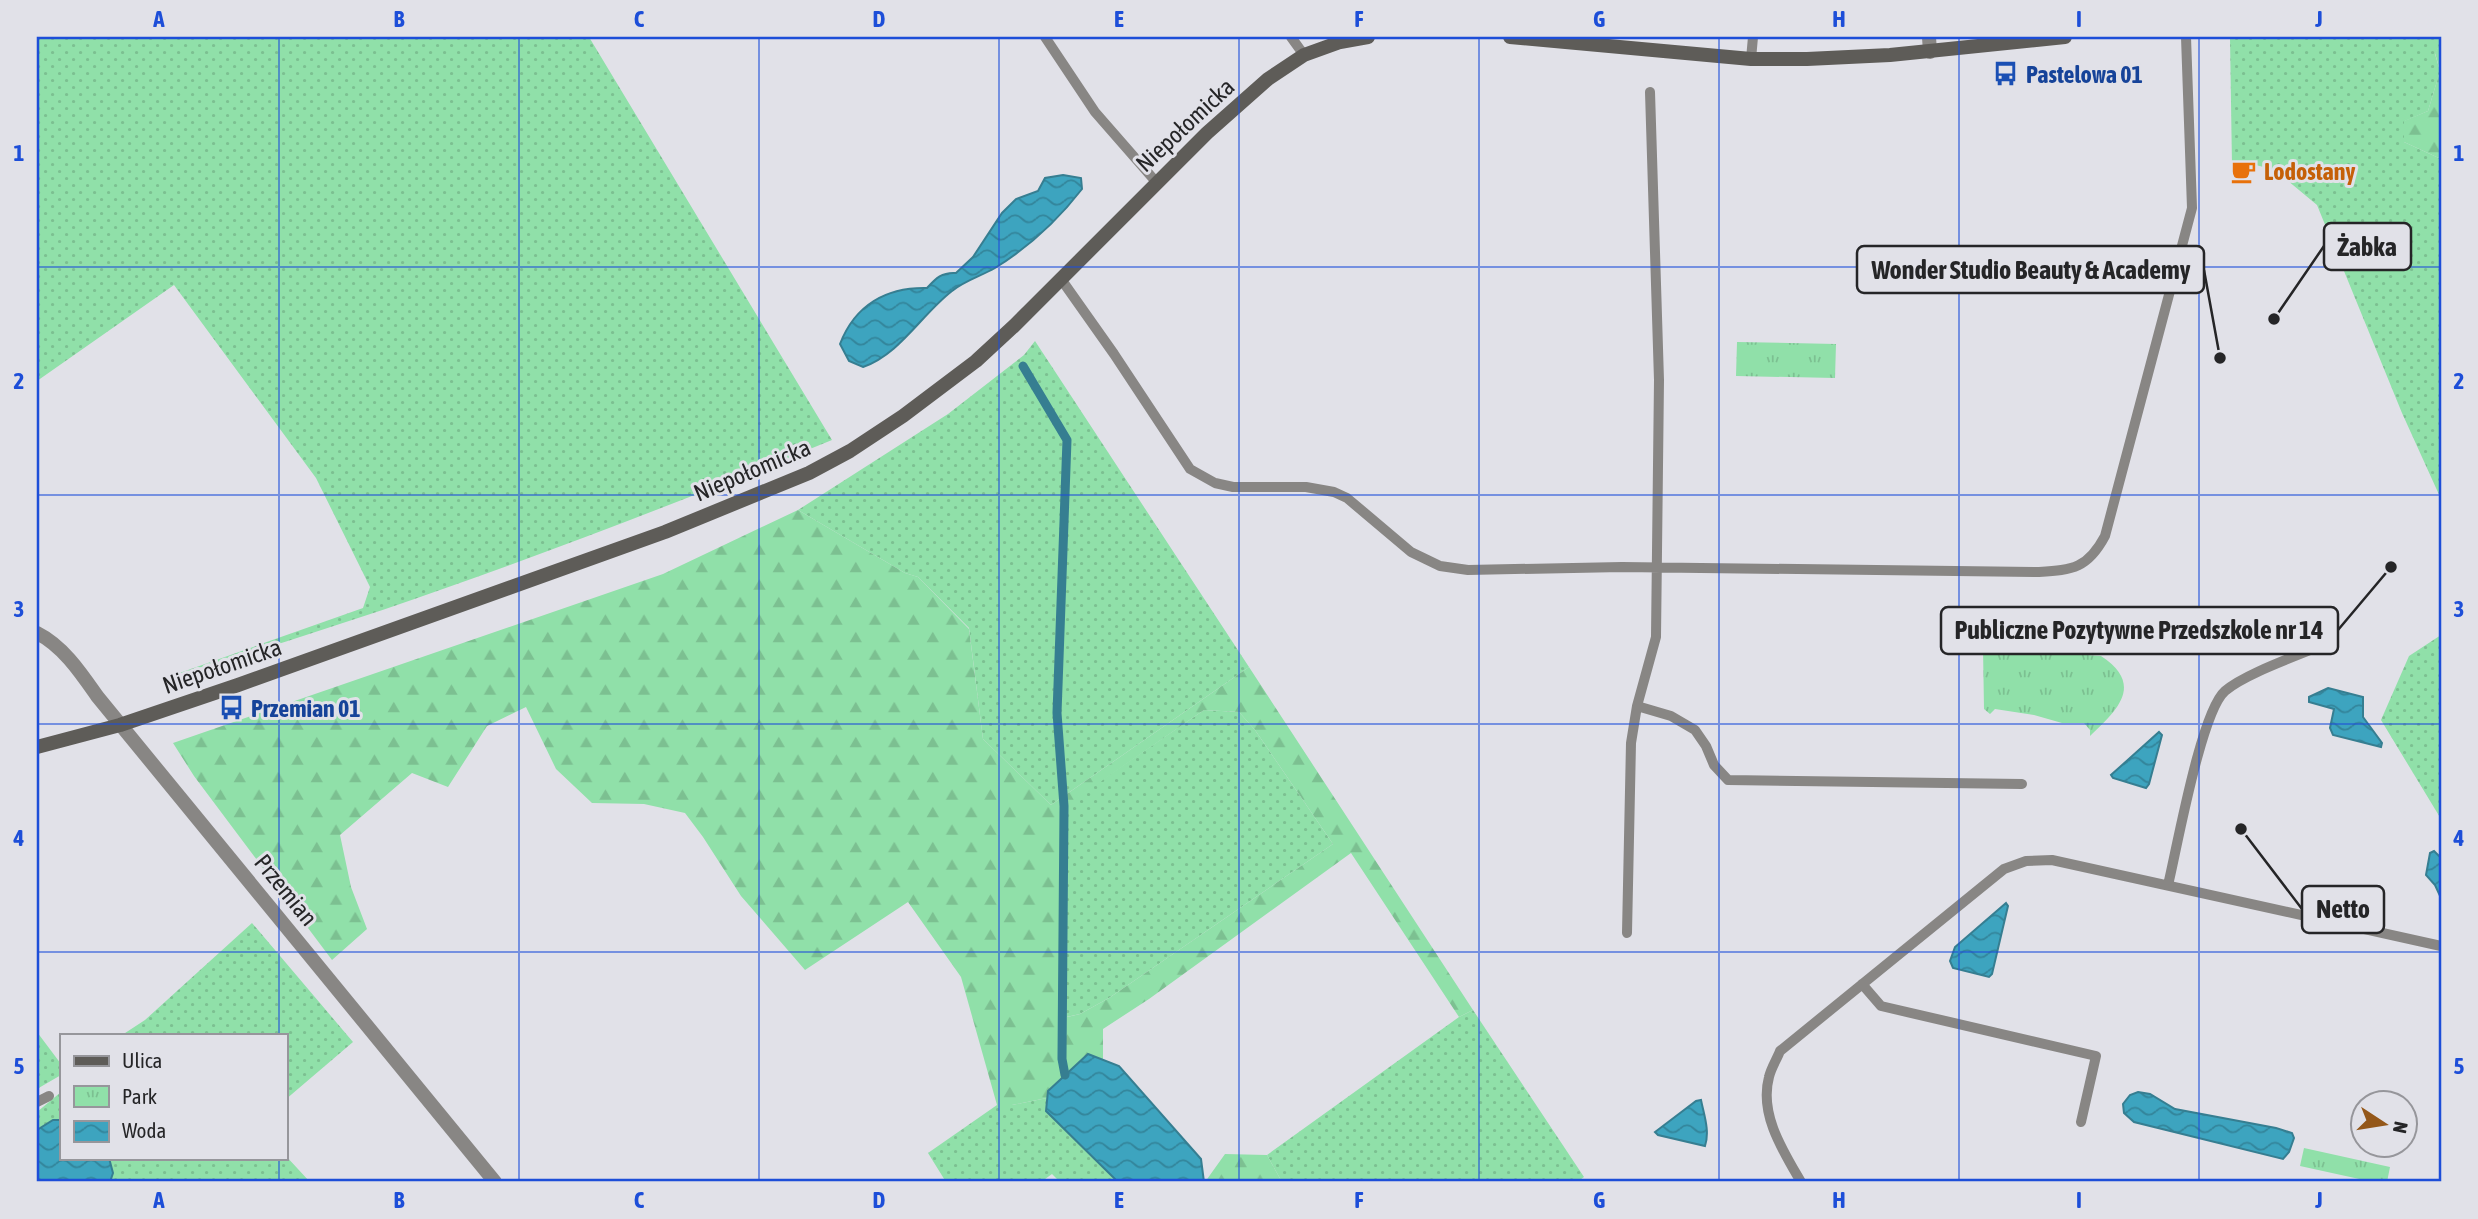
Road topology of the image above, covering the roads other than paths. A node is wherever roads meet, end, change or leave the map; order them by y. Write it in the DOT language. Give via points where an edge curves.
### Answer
graph roads {
  1 [pos="1045,37"];
  2 [pos="1290,37"];
  3 [pos="1368,37"];
  4 [pos="1510,37"];
  5 [pos="1753,37"];
  6 [pos="2064,37"];
  7 [pos="2186,37"];
  8 [pos="1930,44"];
  9 [pos="1304,55"];
  10 [pos="1751,59"];
  11 [pos="1650,92"];
  12 [pos="1157,183"];
  13 [pos="1061,279"];
  14 [pos="1657,567"];
  15 [pos="37,633"];
  16 [pos="2327,643"];
  17 [pos="1637,706"];
  18 [pos="120,725"];
  19 [pos="37,747"];
  20 [pos="2022,784"];
  21 [pos="2168,885"];
  22 [pos="1627,933"];
  23 [pos="2441,946"];
  24 [pos="1862,984"];
  25 [pos="49,1096"];
  26 [pos="37,1102"];
  27 [pos="2081,1122"];
  28 [pos="495,1182"];
  29 [pos="1801,1182"];
  1 -- 12 [label="lane" via="1095,112"];
  2 -- 9 [label="lane"];
  3 -- 9 [label="main road, Niepołomicka"];
  4 -- 10 [label="main road"];
  5 -- 10 [label="lane"];
  6 -- 8 [label="main road"];
  7 -- 14 [label="lane" via="2192,208 2105,536 2091,556 2072,570 2039,572"];
  8 -- 10 [label="main road" via="1865,57"];
  9 -- 12 [label="main road, Niepołomicka" via="1268,79"];
  11 -- 14 [label="lane" via="1659,380"];
  12 -- 13 [label="main road, Niepołomicka"];
  13 -- 14 [label="lane" via="1189,470 1202,478 1233,487 1306,487 1334,492 1410,552 1447,567"];
  13 -- 18 [label="main road, Niepołomicka" via="976,361 904,416 809,473 665,532"];
  14 -- 17 [label="lane" via="1656,637"];
  15 -- 18 [label="street, Przemian" via="76,666"];
  16 -- 21 [label="lane" via="2241,680 2224,692 2212,709"];
  17 -- 20 [label="lane" via="1671,716 1695,730 1714,765 1728,779"];
  17 -- 22 [label="lane" via="1629,781"];
  18 -- 19 [label="main road, Niepołomicka"];
  18 -- 28 [label="street, Przemian"];
  21 -- 23 [label="lane"];
  21 -- 24 [label="lane" via="2052,860 2025,861 2004,869"];
  24 -- 27 [label="lane" via="1881,1006 2096,1056"];
  24 -- 29 [label="lane" via="1780,1051 1769,1078 1768,1107 1778,1142"];
  25 -- 26 [label="lane"];
}
